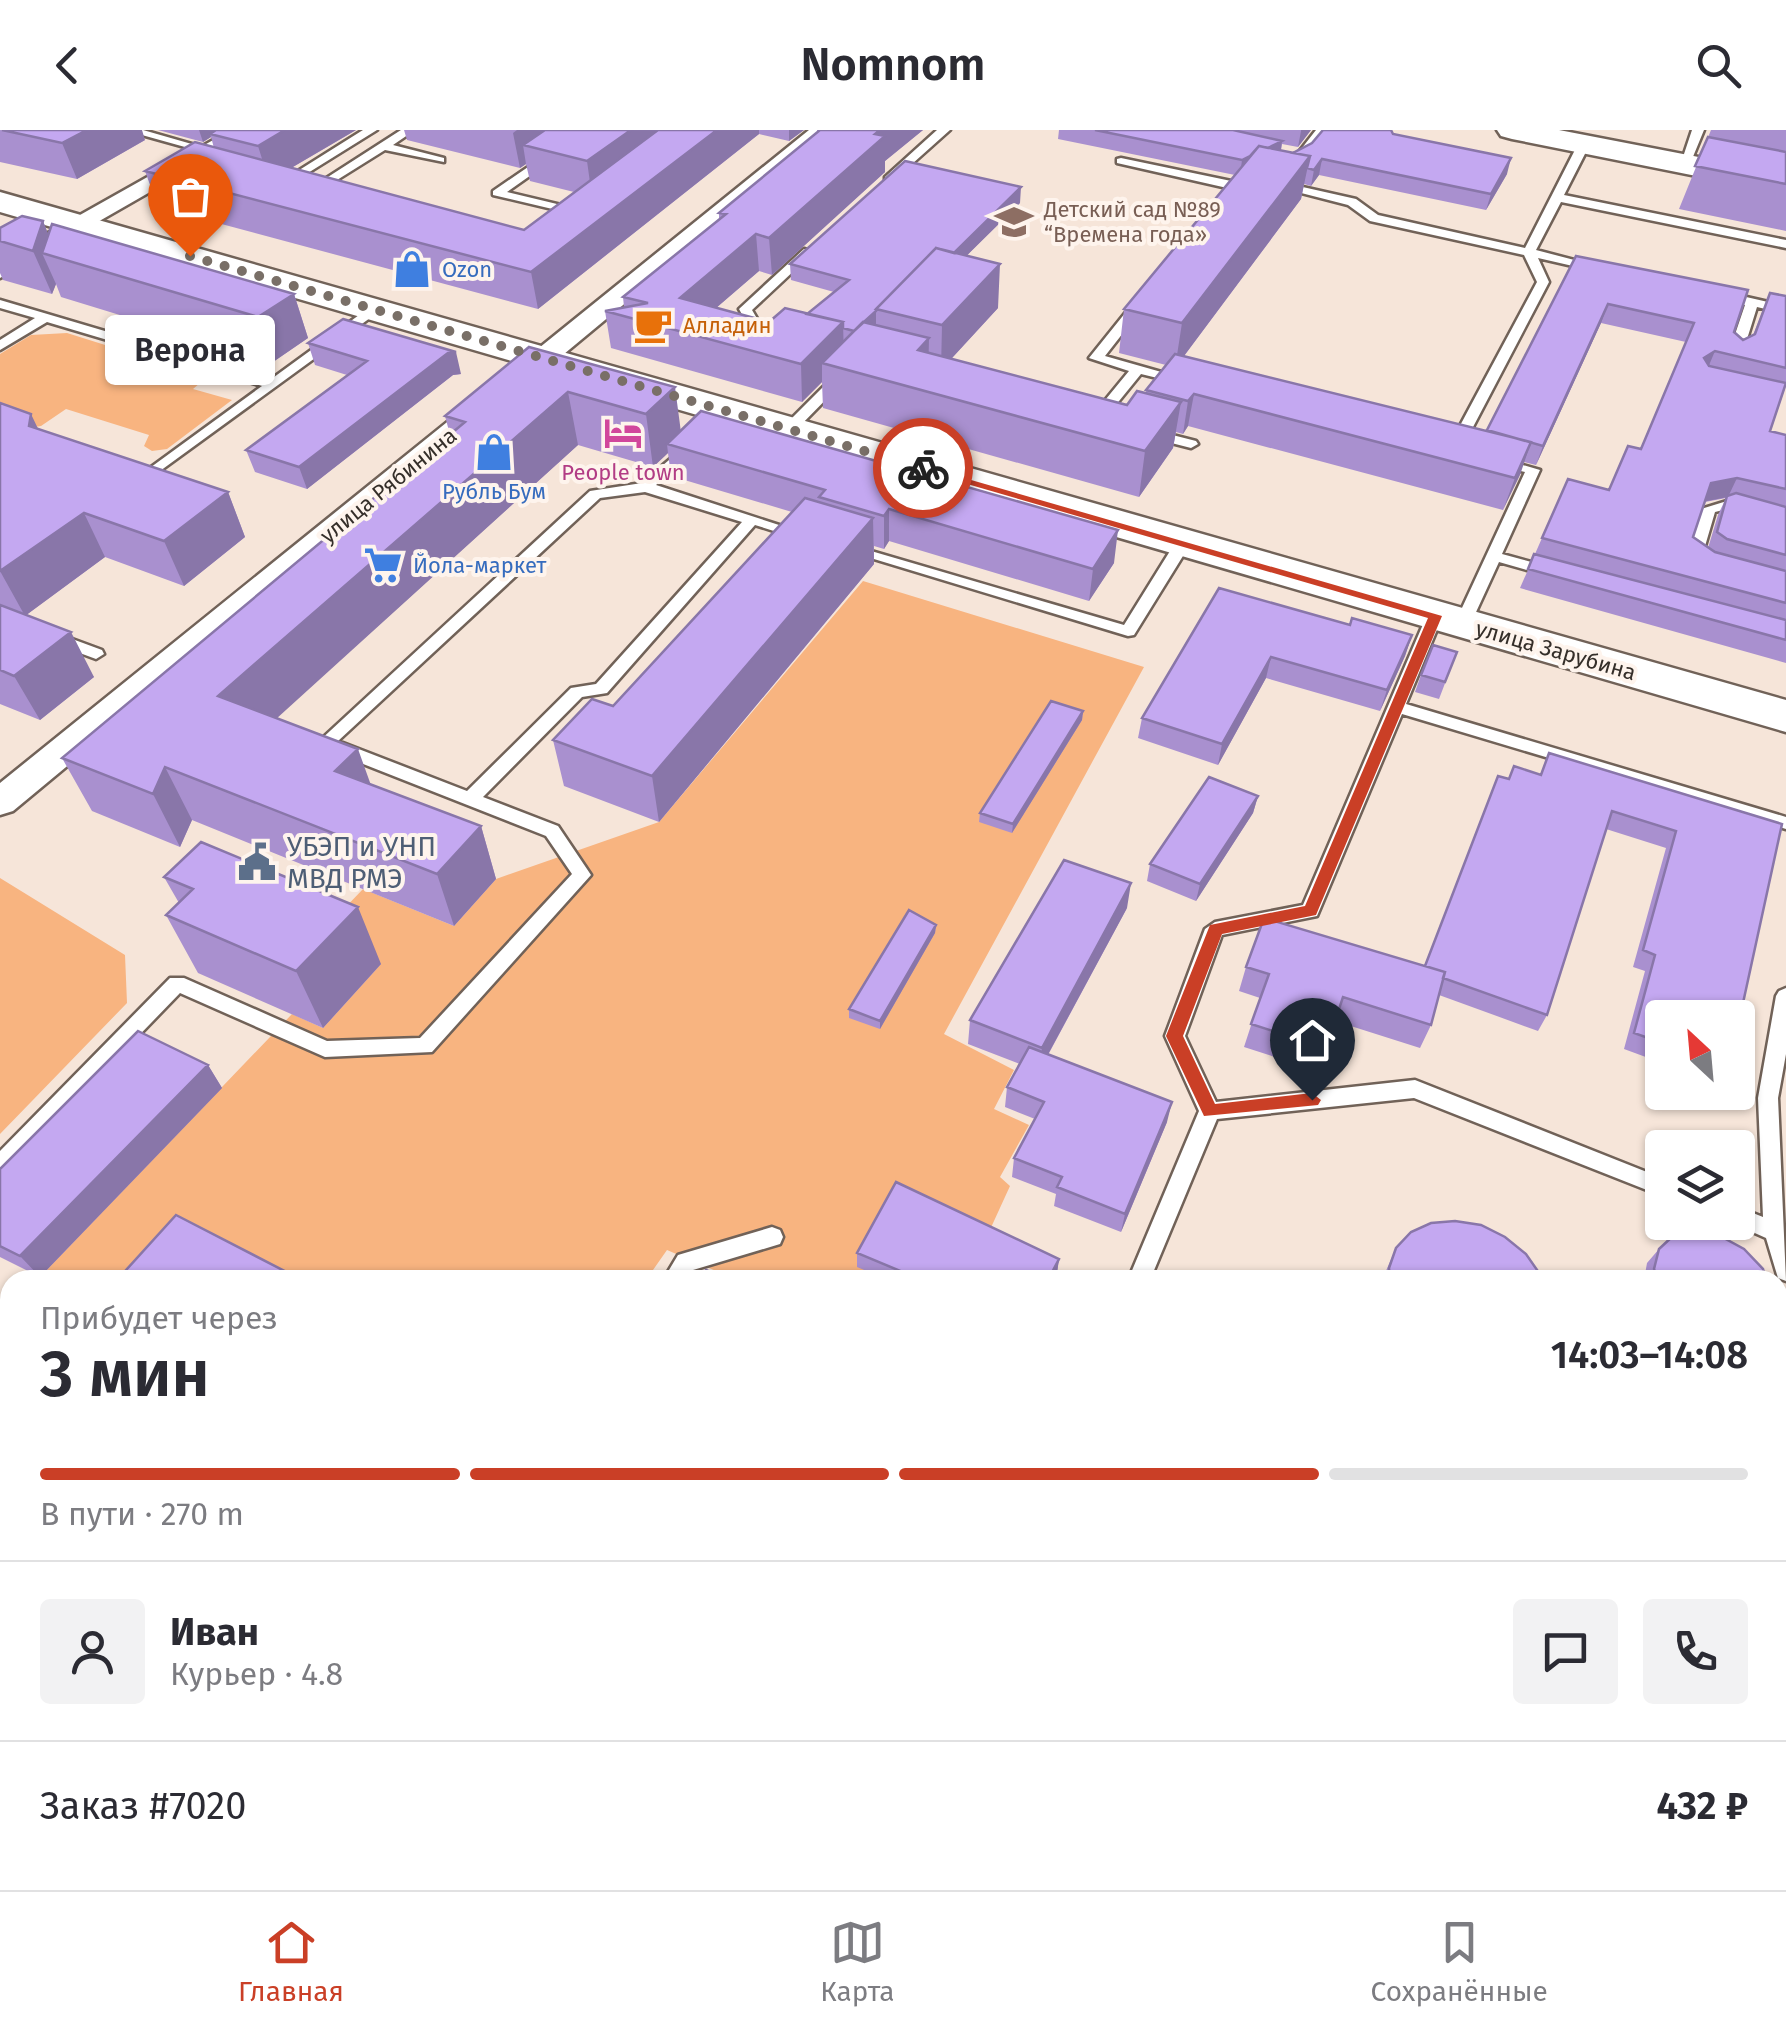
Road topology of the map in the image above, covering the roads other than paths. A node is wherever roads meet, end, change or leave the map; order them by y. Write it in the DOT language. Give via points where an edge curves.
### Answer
graph roads {
  1 [pos="130,130"];
  2 [pos="246,130"];
  3 [pos="371,130"];
  4 [pos="409,130"];
  5 [pos="589,130"];
  6 [pos="823,130"];
  7 [pos="944,130"];
  8 [pos="1322,130"];
  9 [pos="1512,130"];
  10 [pos="1698,130"];
  11 [pos="1584,144"];
  12 [pos="383,146"];
  13 [pos="1285,158"];
  14 [pos="440,160"];
  15 [pos="1121,161"];
  16 [pos="197,163"];
  17 [pos="1684,164"];
  18 [pos="1249,180"];
  19 [pos="1266,183"];
  20 [pos="1786,184"];
  21 [pos="1236,186"];
  22 [pos="874,192"];
  23 [pos="303,197"];
  24 [pos="1556,197"];
  25 [pos="1224,201"];
  26 [pos="0,202"];
  27 [pos="322,202"];
  28 [pos="597,204"];
  29 [pos="583,214"];
  30 [pos="79,225"];
  31 [pos="568,226"];
  32 [pos="1786,244"];
  33 [pos="815,246"];
  34 [pos="1529,253"];
  35 [pos="0,270"];
  36 [pos="1606,270"];
  37 [pos="1152,290"];
  38 [pos="1698,290"];
  39 [pos="1752,302"];
  40 [pos="0,304"];
  41 [pos="375,310"];
  42 [pos="1786,310"];
  43 [pos="46,318"];
  44 [pos="792,339"];
  45 [pos="0,346"];
  46 [pos="1736,352"];
  47 [pos="543,358"];
  48 [pos="1138,369"];
  49 [pos="846,371"];
  50 [pos="1193,383"];
  51 [pos="273,385"];
  52 [pos="714,423"];
  53 [pos="1117,424"];
  54 [pos="790,429"];
  55 [pos="1135,429"];
  56 [pos="1190,444"];
  57 [pos="1436,445"];
  58 [pos="1470,454"];
  59 [pos="112,464"];
  60 [pos="646,487"];
  61 [pos="752,520"];
  62 [pos="1786,520"];
  63 [pos="1183,543"];
  64 [pos="1494,556"];
  65 [pos="1711,566"];
  66 [pos="1567,576"];
  67 [pos="1449,620"];
  68 [pos="32,628"];
  69 [pos="96,654"];
  70 [pos="1396,707"];
  71 [pos="1786,716"];
  72 [pos="471,798"];
  73 [pos="0,802"];
  74 [pos="1786,823"];
  75 [pos="1786,996"];
  76 [pos="1784,1024"];
  77 [pos="1210,1111"];
  78 [pos="0,1165"];
  79 [pos="1645,1181"];
  80 [pos="1755,1224"];
  81 [pos="1775,1232"];
  82 [pos="772,1237"];
  83 [pos="681,1270"];
  84 [pos="1143,1270"];
  85 [pos="1786,1270"];
  1 -- 16 [label="lane"];
  2 -- 16 [label="street"];
  3 -- 23 [label="lane" via="273,190"];
  4 -- 12 [label="lane"];
  5 -- 29 [label="lane" via="497,193"];
  6 -- 47 [label="street, улица Рябинина"];
  7 -- 22 [label="lane"];
  8 -- 13 [label="lane" via="1302,156"];
  9 -- 11 [label="street"];
  10 -- 17 [label="lane"];
  11 -- 17 [label="street"];
  11 -- 24 [label="lane"];
  12 -- 14 [label="lane"];
  12 -- 23 [label="lane"];
  15 -- 21 [label="lane"];
  16 -- 30 [label="street"];
  17 -- 20 [label="street"];
  18 -- 21 [label="lane"];
  19 -- 34 [label="lane" via="1352,202 1374,218"];
  21 -- 25 [label="lane"];
  23 -- 27 [label="lane"];
  24 -- 32 [label="lane"];
  24 -- 34 [label="lane"];
  26 -- 30 [label="street, улица Зарубина"];
  28 -- 29 [label="lane"];
  29 -- 31 [label="lane"];
  30 -- 35 [label="street"];
  30 -- 41 [label="street, улица Зарубина"];
  33 -- 44 [label="lane" via="746,308 757,330"];
  34 -- 36 [label="lane"];
  34 -- 58 [label="lane" via="1544,282"];
  37 -- 48 [label="lane" via="1096,358"];
  38 -- 39 [label="lane"];
  39 -- 42 [label="lane"];
  39 -- 46 [label="lane"];
  40 -- 43 [label="lane"];
  41 -- 47 [label="street, улица Зарубина"];
  41 -- 51 [label="lane"];
  43 -- 45 [label="lane"];
  43 -- 51 [label="lane"];
  47 -- 52 [label="street, улица Зарубина"];
  47 -- 73 [label="street, улица Рябинина"];
  48 -- 50 [label="lane"];
  48 -- 53 [label="lane" via="1091,417"];
  49 -- 54 [label="lane"];
  51 -- 59 [label="lane" via="149,475"];
  52 -- 54 [label="street, улица Зарубина"];
  52 -- 60 [label="lane"];
  54 -- 63 [label="street, улица Зарубина"];
  55 -- 56 [label="lane"];
  57 -- 58 [label="lane"];
  58 -- 64 [label="lane" via="1533,470"];
  60 -- 61 [label="lane"];
  60 -- 72 [label="lane" via="595,494 326,742"];
  61 -- 63 [label="lane" via="1128,631"];
  61 -- 72 [label="lane" via="600,689 576,692"];
  62 -- 65 [label="lane" via="1727,505 1708,510 1696,555"];
  63 -- 67 [label="street, улица Зарубина"];
  64 -- 66 [label="lane"];
  64 -- 67 [label="lane"];
  67 -- 70 [label="lane"];
  67 -- 71 [label="street, улица Зарубина"];
  68 -- 69 [label="lane"];
  70 -- 74 [label="lane"];
  70 -- 77 [label="lane" via="1310,910 1216,929 1174,1036"];
  72 -- 78 [label="lane" via="552,831 582,876 424,1046 325,1049 178,983"];
  75 -- 76 [label="lane"];
  76 -- 81 [label="lane" via="1768,1098"];
  77 -- 79 [label="lane" via="1415,1089"];
  77 -- 84 [label="lane"];
  80 -- 81 [label="lane"];
  81 -- 85 [label="lane"];
  82 -- 83 [label="lane" via="686,1262"];
}
